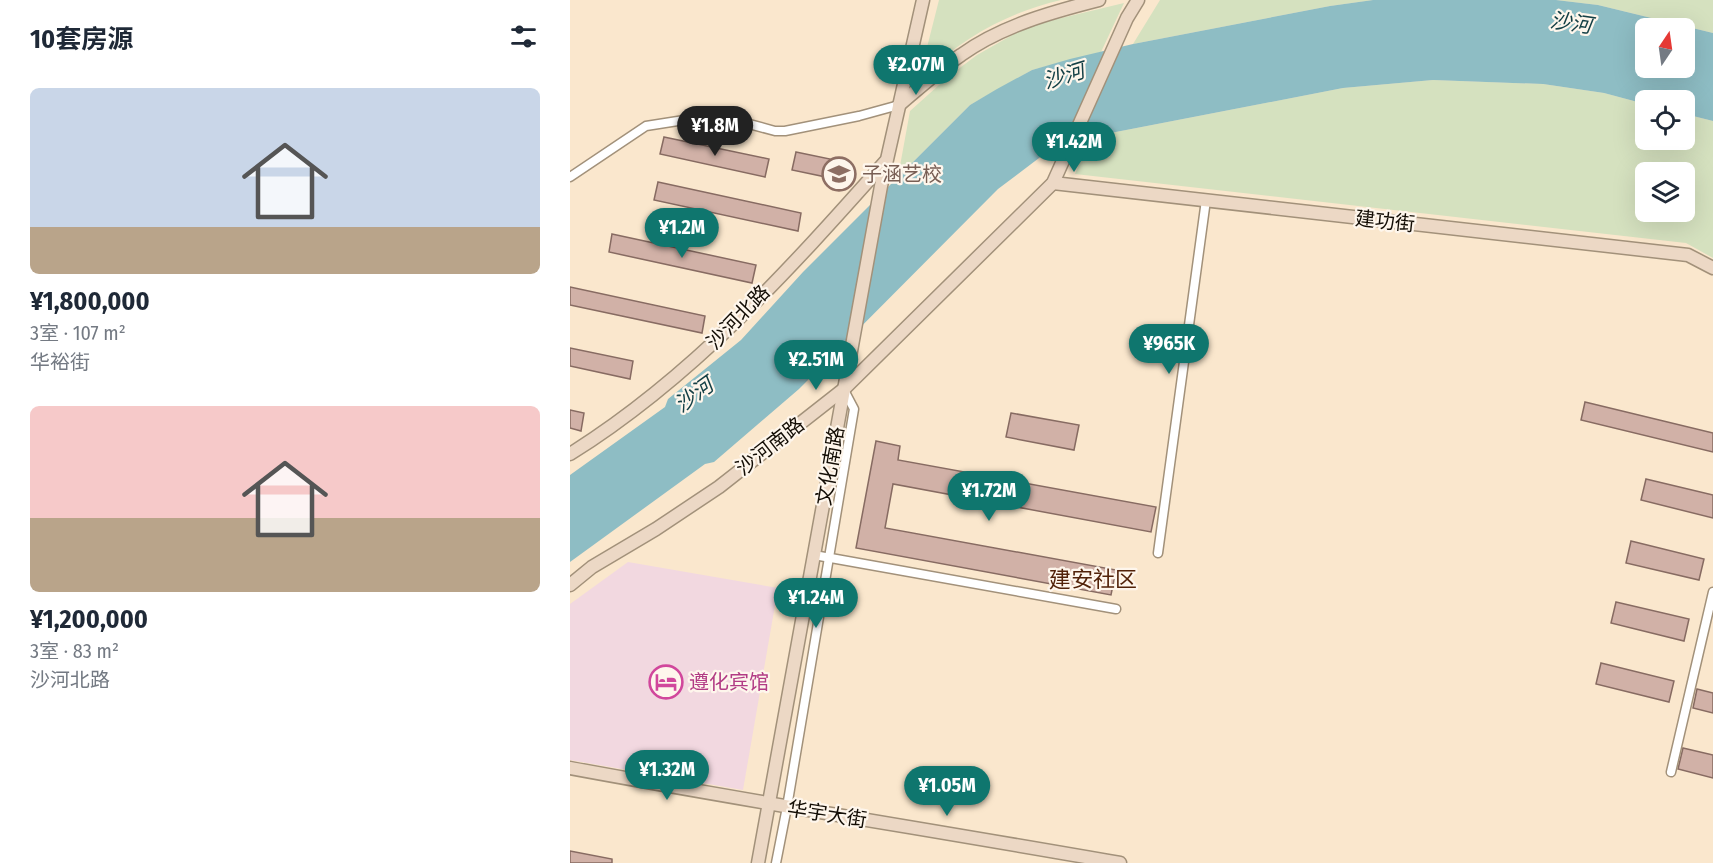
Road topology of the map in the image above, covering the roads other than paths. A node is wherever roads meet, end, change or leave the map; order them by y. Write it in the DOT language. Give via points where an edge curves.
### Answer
graph roads {
  1 [pos="923,0"];
  2 [pos="1099,0"];
  3 [pos="1138,0"];
  4 [pos="899,105"];
  5 [pos="887,160"];
  6 [pos="570,177"];
  7 [pos="1053,183"];
  8 [pos="1206,200"];
  9 [pos="1713,268"];
  10 [pos="844,389"];
  11 [pos="570,454"];
  12 [pos="1158,553"];
  13 [pos="814,555"];
  14 [pos="570,585"];
  15 [pos="1713,592"];
  16 [pos="1116,609"];
  17 [pos="570,768"];
  18 [pos="1671,772"];
  19 [pos="770,805"];
  20 [pos="787,807"];
  21 [pos="758,863"];
  22 [pos="776,863"];
  23 [pos="1120,863"];
  1 -- 4 [label="street, 文化南路"];
  2 -- 4 [label="street" via="1013,26 962,54"];
  3 -- 7 [label="street"];
  4 -- 5 [label="street, 文化南路"];
  4 -- 6 [label="street" via="775,131 716,115 646,126"];
  5 -- 10 [label="street, 文化南路"];
  5 -- 11 [label="street, 沙河北路" via="707,350 610,429"];
  7 -- 8 [label="street, 建功街"];
  7 -- 10 [label="street, 沙河南路"];
  8 -- 9 [label="street, 建功街" via="1689,255"];
  8 -- 12 [label="street"];
  10 -- 13 [label="street, 文化南路"];
  10 -- 14 [label="street, 沙河南路" via="719,487"];
  10 -- 20 [label="street" via="854,409"];
  13 -- 16 [label="street"];
  13 -- 19 [label="street, 文化南路"];
  15 -- 18 [label="street"];
  17 -- 19 [label="street, 华宇大街"];
  19 -- 20 [label="street, 华宇大街"];
  19 -- 21 [label="street, 文化南路"];
  20 -- 22 [label="street"];
  20 -- 23 [label="street, 华宇大街"];
}
